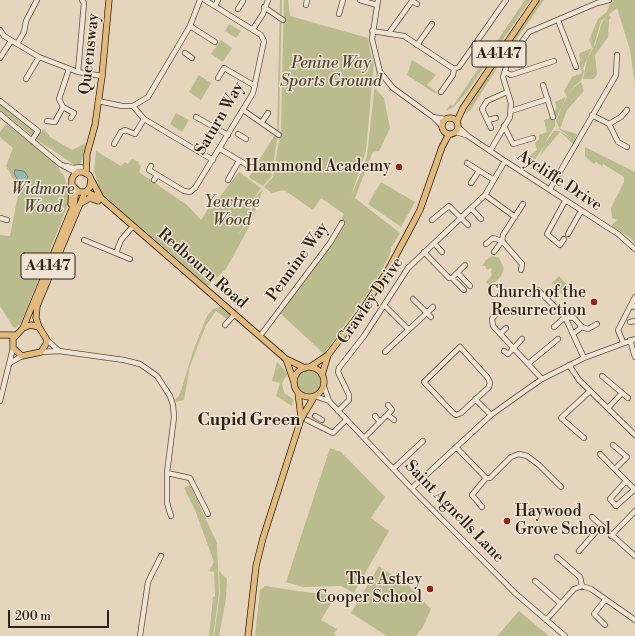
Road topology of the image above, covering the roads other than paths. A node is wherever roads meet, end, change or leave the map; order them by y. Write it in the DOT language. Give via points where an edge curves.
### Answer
graph roads {
  1 [pos="37,0"];
  2 [pos="82,0"];
  3 [pos="109,0"];
  4 [pos="200,0"];
  5 [pos="205,0"];
  6 [pos="218,0"];
  7 [pos="268,0"];
  8 [pos="343,0"];
  9 [pos="360,0"];
  10 [pos="506,0"];
  11 [pos="536,0"];
  12 [pos="609,0"];
  13 [pos="243,1"];
  14 [pos="597,1"];
  15 [pos="378,3"];
  16 [pos="417,4"];
  17 [pos="215,6"];
  18 [pos="264,7"];
  19 [pos="235,13"];
  20 [pos="339,14"];
  21 [pos="283,20"];
  22 [pos="558,20"];
  23 [pos="432,24"];
  24 [pos="190,26"];
  25 [pos="253,29"];
  26 [pos="0,30"];
  27 [pos="372,31"];
  28 [pos="389,33"];
  29 [pos="11,41"];
  30 [pos="215,42"];
  31 [pos="17,44"];
  32 [pos="417,45"];
  33 [pos="177,48"];
  34 [pos="617,55"];
  35 [pos="39,57"];
  36 [pos="0,58"];
  37 [pos="192,58"];
  38 [pos="554,61"];
  39 [pos="576,67"];
  40 [pos="69,69"];
  41 [pos="454,69"];
  42 [pos="78,72"];
  43 [pos="505,72"];
  44 [pos="102,76"];
  45 [pos="218,78"];
  46 [pos="26,79"];
  47 [pos="543,85"];
  48 [pos="255,86"];
  49 [pos="442,92"];
  50 [pos="507,92"];
  51 [pos="548,99"];
  52 [pos="0,101"];
  53 [pos="98,101"];
  54 [pos="133,106"];
  55 [pos="63,107"];
  56 [pos="463,108"];
  57 [pos="243,110"];
  58 [pos="626,110"];
  59 [pos="511,111"];
  60 [pos="268,113"];
  61 [pos="592,115"];
  62 [pos="1,116"];
  63 [pos="196,117"];
  64 [pos="434,117"];
  65 [pos="553,117"];
  66 [pos="71,118"];
  67 [pos="447,118"];
  68 [pos="496,118"];
  69 [pos="144,119"];
  70 [pos="488,120"];
  71 [pos="47,122"];
  72 [pos="262,122"];
  73 [pos="609,124"];
  74 [pos="504,126"];
  75 [pos="443,128"];
  76 [pos="455,128"];
  77 [pos="491,128"];
  78 [pos="235,132"];
  79 [pos="228,135"];
  80 [pos="279,135"];
  81 [pos="246,138"];
  82 [pos="534,138"];
  83 [pos="32,140"];
  84 [pos="114,144"];
  85 [pos="442,147"];
  86 [pos="627,147"];
  87 [pos="220,149"];
  88 [pos="490,151"];
  89 [pos="87,154"];
  90 [pos="52,157"];
  91 [pos="213,160"];
  92 [pos="240,160"];
  93 [pos="505,162"];
  94 [pos="467,163"];
  95 [pos="60,164"];
  96 [pos="151,166"];
  97 [pos="252,168"];
  98 [pos="79,171"];
  99 [pos="479,171"];
  100 [pos="86,173"];
  101 [pos="157,175"];
  102 [pos="91,180"];
  103 [pos="154,180"];
  104 [pos="228,180"];
  105 [pos="494,180"];
  106 [pos="471,183"];
  107 [pos="74,186"];
  108 [pos="550,189"];
  109 [pos="86,192"];
  110 [pos="485,195"];
  111 [pos="101,198"];
  112 [pos="565,200"];
  113 [pos="524,204"];
  114 [pos="471,208"];
  115 [pos="77,210"];
  116 [pos="581,210"];
  117 [pos="119,214"];
  118 [pos="461,217"];
  119 [pos="515,217"];
  120 [pos="0,218"];
  121 [pos="481,219"];
  122 [pos="7,220"];
  123 [pos="432,220"];
  124 [pos="342,223"];
  125 [pos="468,225"];
  126 [pos="133,226"];
  127 [pos="568,234"];
  128 [pos="564,239"];
  129 [pos="84,240"];
  130 [pos="502,241"];
  131 [pos="434,243"];
  132 [pos="486,244"];
  133 [pos="635,249"];
  134 [pos="424,252"];
  135 [pos="442,252"];
  136 [pos="494,252"];
  137 [pos="116,253"];
  138 [pos="130,259"];
  139 [pos="465,265"];
  140 [pos="521,270"];
  141 [pos="458,273"];
  142 [pos="452,278"];
  143 [pos="470,286"];
  144 [pos="464,290"];
  145 [pos="538,290"];
  146 [pos="635,297"];
  147 [pos="413,300"];
  148 [pos="384,306"];
  149 [pos="433,307"];
  150 [pos="634,307"];
  151 [pos="501,308"];
  152 [pos="426,313"];
  153 [pos="234,315"];
  154 [pos="565,317"];
  155 [pos="431,318"];
  156 [pos="597,324"];
  157 [pos="225,325"];
  158 [pos="39,327"];
  159 [pos="554,327"];
  160 [pos="582,327"];
  161 [pos="23,328"];
  162 [pos="506,328"];
  163 [pos="408,329"];
  164 [pos="574,333"];
  165 [pos="500,334"];
  166 [pos="0,335"];
  167 [pos="16,335"];
  168 [pos="260,336"];
  169 [pos="522,339"];
  170 [pos="558,339"];
  171 [pos="635,339"];
  172 [pos="47,340"];
  173 [pos="630,340"];
  174 [pos="622,342"];
  175 [pos="13,346"];
  176 [pos="514,348"];
  177 [pos="59,351"];
  178 [pos="504,351"];
  179 [pos="41,352"];
  180 [pos="385,352"];
  181 [pos="328,355"];
  182 [pos="22,356"];
  183 [pos="635,357"];
  184 [pos="584,358"];
  185 [pos="286,359"];
  186 [pos="10,363"];
  187 [pos="529,363"];
  188 [pos="569,365"];
  189 [pos="307,368"];
  190 [pos="322,375"];
  191 [pos="602,376"];
  192 [pos="542,379"];
  193 [pos="294,382"];
  194 [pos="323,384"];
  195 [pos="590,391"];
  196 [pos="298,393"];
  197 [pos="622,393"];
  198 [pos="314,396"];
  199 [pos="628,398"];
  200 [pos="476,399"];
  201 [pos="329,400"];
  202 [pos="0,401"];
  203 [pos="388,405"];
  204 [pos="608,408"];
  205 [pos="338,411"];
  206 [pos="388,415"];
  207 [pos="491,415"];
  208 [pos="375,416"];
  209 [pos="318,418"];
  210 [pos="301,419"];
  211 [pos="308,420"];
  212 [pos="346,420"];
  213 [pos="394,420"];
  214 [pos="380,422"];
  215 [pos="315,423"];
  216 [pos="635,435"];
  217 [pos="364,438"];
  218 [pos="584,438"];
  219 [pos="423,441"];
  220 [pos="613,445"];
  221 [pos="456,447"];
  222 [pos="600,454"];
  223 [pos="393,469"];
  224 [pos="615,469"];
  225 [pos="167,473"];
  226 [pos="486,478"];
  227 [pos="626,481"];
  228 [pos="561,487"];
  229 [pos="412,488"];
  230 [pos="635,490"];
  231 [pos="482,507"];
  232 [pos="635,511"];
  233 [pos="208,514"];
  234 [pos="171,516"];
  235 [pos="592,517"];
  236 [pos="600,526"];
  237 [pos="611,536"];
  238 [pos="579,551"];
  239 [pos="161,556"];
  240 [pos="635,556"];
  241 [pos="557,557"];
  242 [pos="535,581"];
  243 [pos="582,586"];
  244 [pos="605,600"];
  245 [pos="560,603"];
  246 [pos="546,620"];
  247 [pos="635,620"];
  248 [pos="605,625"];
  249 [pos="140,636"];
  250 [pos="248,636"];
  251 [pos="565,636"];
  1 -- 31 [label="street"];
  2 -- 42 [label="street" via="84,3"];
  3 -- 44 [label="main road, Queensway"];
  4 -- 24 [label="street"];
  5 -- 17 [label="street, Saturn Way"];
  6 -- 17 [label="street"];
  7 -- 18 [label="street"];
  8 -- 20 [label="street"];
  9 -- 15 [label="street"];
  10 -- 41 [label="street" via="459,67"];
  11 -- 56 [label="main road, A4147"];
  12 -- 14 [label="street"];
  13 -- 19 [label="street"];
  14 -- 22 [label="street"];
  15 -- 27 [label="street"];
  16 -- 28 [label="street" via="412,1"];
  17 -- 19 [label="street, Saturn Way"];
  18 -- 21 [label="street"];
  18 -- 25 [label="street" via="263,14"];
  19 -- 25 [label="street, Saturn Way"];
  22 -- 39 [label="street"];
  22 -- 43 [label="street" via="529,32 508,61"];
  23 -- 32 [label="street"];
  24 -- 30 [label="street"];
  24 -- 33 [label="street"];
  25 -- 48 [label="street, Saturn Way" via="264,41"];
  26 -- 29 [label="street"];
  27 -- 28 [label="street"];
  27 -- 64 [label="street" via="374,54 385,79 404,98"];
  28 -- 32 [label="street" via="404,36"];
  29 -- 31 [label="street"];
  29 -- 36 [label="street"];
  31 -- 35 [label="street"];
  32 -- 41 [label="street"];
  33 -- 37 [label="street"];
  33 -- 54 [label="street" via="148,97"];
  34 -- 61 [label="street" via="616,75"];
  35 -- 40 [label="street"];
  35 -- 46 [label="street"];
  38 -- 43 [label="street" via="511,75"];
  40 -- 42 [label="street"];
  40 -- 55 [label="street" via="59,99"];
  41 -- 49 [label="street"];
  42 -- 44 [label="street"];
  43 -- 50 [label="street" via="503,77"];
  44 -- 53 [label="main road, Queensway"];
  45 -- 48 [label="street" via="224,68"];
  47 -- 51 [label="street"];
  48 -- 57 [label="street, Saturn Way"];
  50 -- 59 [label="street"];
  50 -- 70 [label="street" via="487,102 482,109"];
  51 -- 59 [label="street"];
  51 -- 65 [label="street"];
  52 -- 83 [label="street" via="38,131"];
  53 -- 54 [label="street"];
  53 -- 89 [label="main road, Queensway"];
  54 -- 69 [label="street"];
  55 -- 66 [label="street" via="74,113"];
  55 -- 71 [label="street" via="55,122"];
  56 -- 67 [label="main road, A4147"];
  56 -- 76 [label="main road, A4147"];
  57 -- 72 [label="street"];
  57 -- 78 [label="street, Saturn Way"];
  58 -- 73 [label="street" via="621,117"];
  59 -- 74 [label="street"];
  60 -- 72 [label="street"];
  61 -- 73 [label="street"];
  61 -- 108 [label="street"];
  62 -- 83 [label="street"];
  63 -- 79 [label="street"];
  64 -- 67 [label="street"];
  64 -- 75 [label="street"];
  67 -- 75 [label="main road"];
  67 -- 76 [label="main road"];
  68 -- 70 [label="street"];
  69 -- 84 [label="street" via="135,134 125,130"];
  69 -- 91 [label="street"];
  70 -- 77 [label="street"];
  72 -- 80 [label="street"];
  73 -- 86 [label="street" via="618,142"];
  74 -- 82 [label="street" via="513,144"];
  74 -- 88 [label="street"];
  75 -- 76 [label="main road"];
  75 -- 85 [label="main road, A4147"];
  76 -- 85 [label="main road, A4147"];
  76 -- 88 [label="street, Aycliffe Drive"];
  78 -- 79 [label="street, Saturn Way"];
  78 -- 81 [label="street"];
  79 -- 87 [label="street, Saturn Way"];
  83 -- 90 [label="street"];
  85 -- 181 [label="main road, A4147" via="420,210 395,257 363,309"];
  87 -- 91 [label="street, Saturn Way"];
  87 -- 92 [label="street"];
  88 -- 93 [label="street, Aycliffe Drive"];
  89 -- 98 [label="main road, Queensway"];
  89 -- 100 [label="main road, Queensway"];
  89 -- 102 [label="main road, Queensway"];
  90 -- 95 [label="street"];
  90 -- 98 [label="street"];
  91 -- 101 [label="street, Saturn Way" via="190,192"];
  92 -- 97 [label="street"];
  92 -- 104 [label="street"];
  93 -- 105 [label="street, Crawley Drive"];
  93 -- 108 [label="street, Aycliffe Drive"];
  94 -- 99 [label="street"];
  95 -- 98 [label="street"];
  95 -- 107 [label="street"];
  96 -- 101 [label="street, Saturn Way" via="149,170"];
  98 -- 100 [label="main road"];
  98 -- 107 [label="main road" via="73,177"];
  99 -- 105 [label="street"];
  99 -- 106 [label="street"];
  100 -- 102 [label="main road"];
  101 -- 103 [label="street"];
  102 -- 109 [label="main road"];
  102 -- 111 [label="main road, Redbourn Road"];
  105 -- 110 [label="street, Crawley Drive"];
  107 -- 109 [label="main road"];
  107 -- 161 [label="main road, A4147" via="75,200"];
  108 -- 112 [label="street, Aycliffe Drive"];
  109 -- 111 [label="main road, Redbourn Road"];
  109 -- 115 [label="main road, A4147"];
  110 -- 114 [label="street, Crawley Drive"];
  110 -- 119 [label="street"];
  111 -- 117 [label="main road, Redbourn Road / A4147"];
  112 -- 116 [label="street, Aycliffe Drive"];
  112 -- 128 [label="street" via="547,234 560,245"];
  113 -- 119 [label="street"];
  114 -- 118 [label="street, Crawley Drive"];
  114 -- 121 [label="street"];
  115 -- 117 [label="main road, A4147" via="87,199 95,199"];
  115 -- 158 [label="main road, A4147" via="38,306 36,318"];
  116 -- 127 [label="street"];
  116 -- 133 [label="street, Aycliffe Drive" via="618,234"];
  117 -- 126 [label="main road, Redbourn Road / A4147"];
  118 -- 123 [label="street" via="449,206"];
  118 -- 125 [label="street"];
  118 -- 131 [label="street, Crawley Drive"];
  119 -- 130 [label="street"];
  120 -- 122 [label="street"];
  124 -- 168 [label="street, Pennine Way" via="330,243"];
  126 -- 137 [label="street" via="124,236"];
  126 -- 153 [label="main road, Redbourn Road / A4147"];
  129 -- 137 [label="street"];
  130 -- 132 [label="street" via="493,238"];
  130 -- 136 [label="street"];
  130 -- 140 [label="street" via="522,264"];
  131 -- 134 [label="street, Crawley Drive"];
  131 -- 135 [label="street"];
  134 -- 142 [label="street" via="449,278"];
  134 -- 148 [label="street, Crawley Drive" via="408,268"];
  137 -- 138 [label="street"];
  139 -- 141 [label="street"];
  141 -- 142 [label="street"];
  141 -- 143 [label="street"];
  142 -- 144 [label="street"];
  145 -- 154 [label="street"];
  146 -- 150 [label="street"];
  147 -- 152 [label="street"];
  148 -- 163 [label="street"];
  148 -- 205 [label="street, Crawley Drive" via="339,368 338,372 349,400"];
  149 -- 152 [label="street"];
  150 -- 174 [label="street" via="618,330"];
  151 -- 165 [label="street" via="492,319 493,326"];
  152 -- 155 [label="street"];
  152 -- 163 [label="street"];
  153 -- 157 [label="street"];
  153 -- 168 [label="main road, Redbourn Road / A4147"];
  154 -- 159 [label="street"];
  154 -- 160 [label="street" via="574,318"];
  154 -- 164 [label="street"];
  156 -- 160 [label="street" via="588,329"];
  158 -- 161 [label="main road" via="31,325"];
  158 -- 172 [label="main road"];
  160 -- 164 [label="street"];
  161 -- 167 [label="main road"];
  162 -- 165 [label="street"];
  163 -- 180 [label="street"];
  164 -- 184 [label="street"];
  165 -- 176 [label="street"];
  166 -- 167 [label="main road"];
  166 -- 175 [label="main road"];
  167 -- 175 [label="main road"];
  168 -- 185 [label="main road, Redbourn Road / A4147"];
  169 -- 176 [label="street"];
  170 -- 187 [label="street"];
  171 -- 173 [label="street"];
  172 -- 177 [label="street"];
  172 -- 179 [label="main road"];
  173 -- 174 [label="street"];
  173 -- 183 [label="street"];
  174 -- 184 [label="street"];
  175 -- 182 [label="main road"];
  175 -- 186 [label="street"];
  176 -- 178 [label="street" via="508,354"];
  176 -- 187 [label="street"];
  177 -- 179 [label="street"];
  177 -- 225 [label="street" via="140,364 157,376 173,405 174,417"];
  179 -- 182 [label="main road"];
  181 -- 189 [label="main road, A4147"];
  181 -- 190 [label="main road, A4147"];
  182 -- 186 [label="street"];
  184 -- 188 [label="street"];
  185 -- 189 [label="main road, Redbourn Road / A4147"];
  185 -- 193 [label="main road, Redbourn Road / A4147"];
  186 -- 202 [label="street"];
  187 -- 192 [label="street"];
  188 -- 192 [label="street"];
  188 -- 195 [label="street"];
  189 -- 190 [label="main road" via="318,370"];
  189 -- 193 [label="main road" via="297,373"];
  190 -- 194 [label="main road"];
  191 -- 197 [label="street"];
  192 -- 207 [label="street"];
  193 -- 196 [label="main road"];
  194 -- 198 [label="main road" via="321,391"];
  194 -- 201 [label="street, Saint Agnells Lane"];
  195 -- 204 [label="street"];
  195 -- 218 [label="street" via="561,418"];
  196 -- 198 [label="main road" via="307,397"];
  196 -- 210 [label="main road"];
  197 -- 199 [label="street"];
  197 -- 204 [label="street"];
  198 -- 201 [label="street"];
  198 -- 210 [label="main road"];
  200 -- 200 [label="street" via="456,415 424,382 460,347 490,381 489,387"];
  200 -- 207 [label="street"];
  201 -- 205 [label="street, Saint Agnells Lane"];
  203 -- 206 [label="street" via="392,410"];
  204 -- 216 [label="street"];
  205 -- 212 [label="street, Saint Agnells Lane"];
  206 -- 213 [label="street"];
  206 -- 214 [label="street"];
  207 -- 221 [label="street"];
  208 -- 214 [label="street"];
  209 -- 215 [label="street"];
  210 -- 250 [label="main road" via="263,538 255,573"];
  211 -- 215 [label="street"];
  212 -- 215 [label="street" via="333,433"];
  212 -- 217 [label="street, Saint Agnells Lane"];
  214 -- 217 [label="street"];
  217 -- 223 [label="street, Saint Agnells Lane"];
  219 -- 223 [label="street"];
  220 -- 224 [label="street" via="627,457"];
  221 -- 226 [label="street"];
  221 -- 229 [label="street"];
  222 -- 224 [label="street"];
  223 -- 229 [label="street, Saint Agnells Lane"];
  224 -- 227 [label="street"];
  225 -- 233 [label="street" via="190,478"];
  225 -- 234 [label="street" via="167,503"];
  226 -- 228 [label="street" via="490,478 511,457 519,454 527,456 539,465"];
  226 -- 231 [label="street" via="472,495"];
  227 -- 230 [label="street"];
  227 -- 230 [label="street" via="610,499 616,506"];
  229 -- 246 [label="street, Saint Agnells Lane" via="491,570"];
  232 -- 237 [label="street"];
  235 -- 236 [label="street"];
  236 -- 237 [label="street"];
  236 -- 238 [label="street"];
  237 -- 240 [label="street"];
  239 -- 249 [label="street" via="148,582"];
  241 -- 243 [label="street" via="580,577"];
  242 -- 245 [label="street"];
  243 -- 244 [label="street" via="591,589"];
  243 -- 245 [label="street" via="574,589"];
  244 -- 247 [label="street"];
  244 -- 248 [label="street" via="594,614"];
  245 -- 246 [label="street"];
  246 -- 251 [label="street, Saint Agnells Lane"];
}
